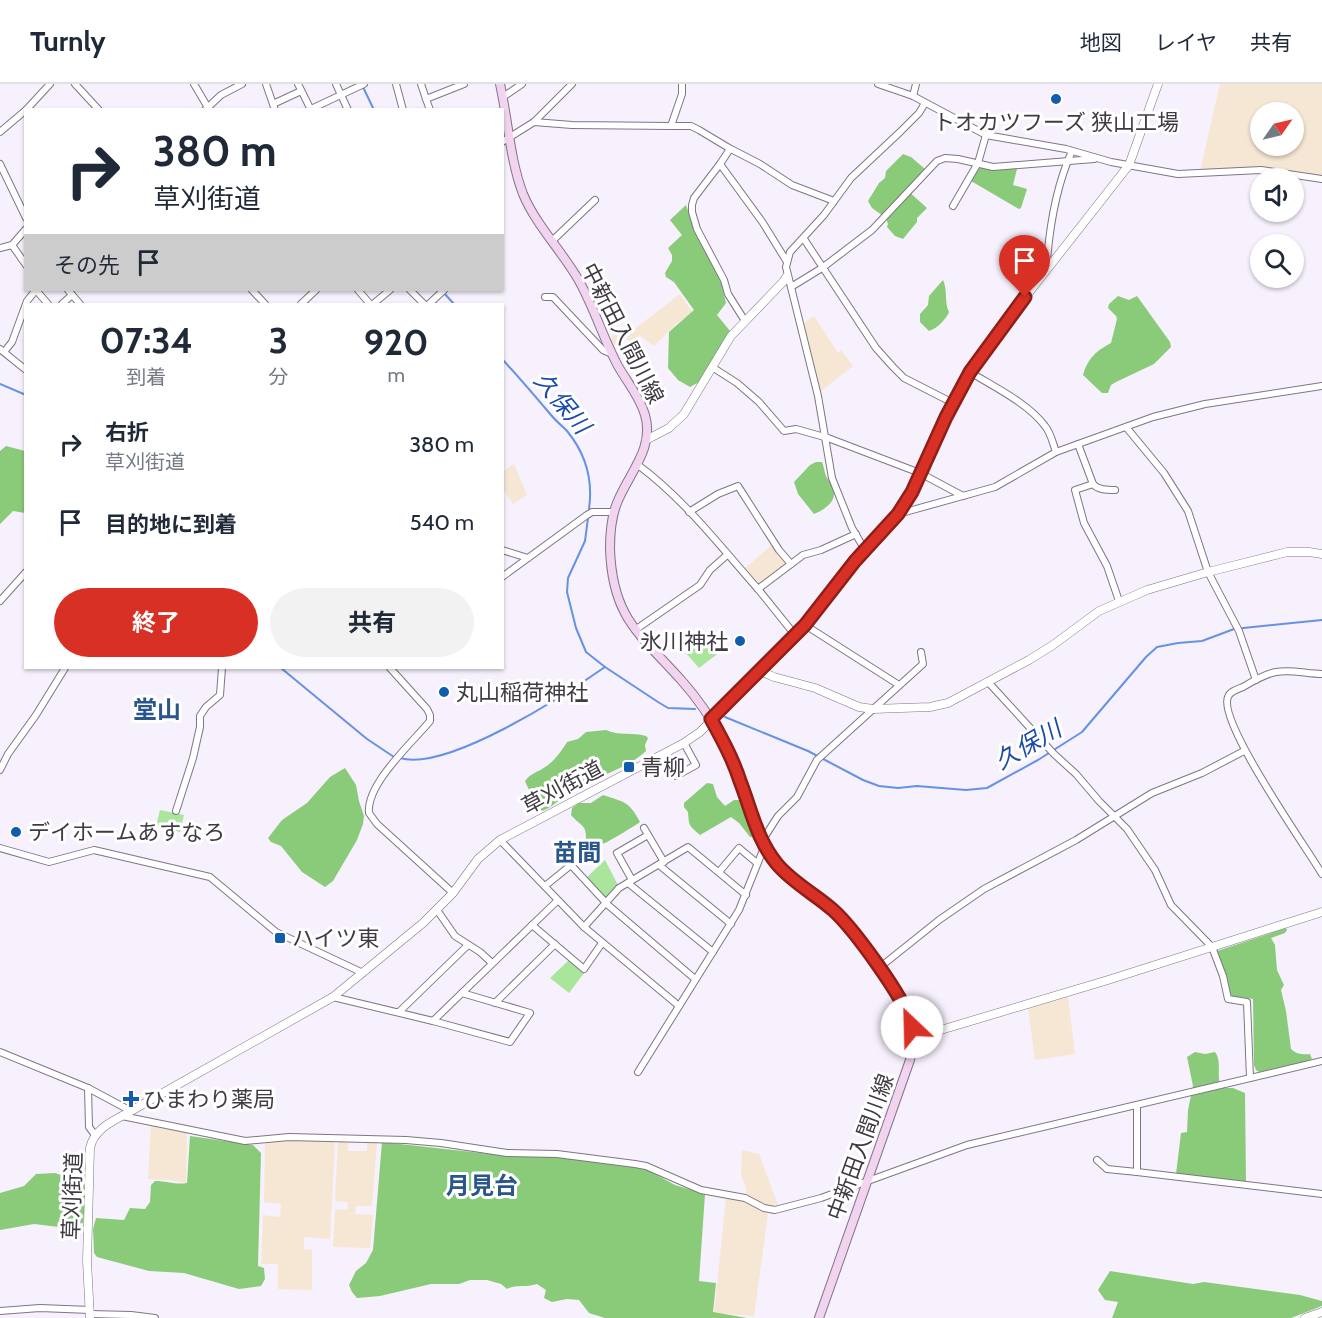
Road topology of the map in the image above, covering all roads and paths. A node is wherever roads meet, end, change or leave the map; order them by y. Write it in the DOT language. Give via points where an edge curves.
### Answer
graph roads {
  1 [pos="51,84"];
  2 [pos="75,84"];
  3 [pos="195,84"];
  4 [pos="242,84"];
  5 [pos="266,84"];
  6 [pos="336,84"];
  7 [pos="396,84"];
  8 [pos="421,84"];
  9 [pos="464,84"];
  10 [pos="500,84"];
  11 [pos="522,84"];
  12 [pos="572,84"];
  13 [pos="682,84"];
  14 [pos="878,84"];
  15 [pos="916,84"];
  16 [pos="1158,84"];
  17 [pos="361,85"];
  18 [pos="299,87"];
  19 [pos="341,95"];
  20 [pos="913,96"];
  21 [pos="503,97"];
  22 [pos="426,99"];
  23 [pos="925,103"];
  24 [pos="274,107"];
  25 [pos="28,108"];
  26 [pos="97,108"];
  27 [pos="206,108"];
  28 [pos="310,108"];
  29 [pos="313,108"];
  30 [pos="347,108"];
  31 [pos="402,108"];
  32 [pos="429,108"];
  33 [pos="24,112"];
  34 [pos="534,122"];
  35 [pos="671,126"];
  36 [pos="0,132"];
  37 [pos="510,135"];
  38 [pos="986,135"];
  39 [pos="504,140"];
  40 [pos="730,149"];
  41 [pos="1071,151"];
  42 [pos="1095,158"];
  43 [pos="1067,161"];
  44 [pos="978,163"];
  45 [pos="0,164"];
  46 [pos="720,164"];
  47 [pos="1129,165"];
  48 [pos="1322,179"];
  49 [pos="595,200"];
  50 [pos="834,201"];
  51 [pos="953,206"];
  52 [pos="24,214"];
  53 [pos="24,230"];
  54 [pos="804,239"];
  55 [pos="552,241"];
  56 [pos="12,245"];
  57 [pos="0,248"];
  58 [pos="24,262"];
  59 [pos="787,262"];
  60 [pos="1049,266"];
  61 [pos="822,268"];
  62 [pos="787,276"];
  63 [pos="791,287"];
  64 [pos="35,291"];
  65 [pos="37,291"];
  66 [pos="253,291"];
  67 [pos="315,291"];
  68 [pos="359,291"];
  69 [pos="389,291"];
  70 [pos="411,291"];
  71 [pos="443,291"];
  72 [pos="545,297"];
  73 [pos="26,303"];
  74 [pos="47,303"];
  75 [pos="264,303"];
  76 [pos="302,303"];
  77 [pos="370,303"];
  78 [pos="372,303"];
  79 [pos="423,303"];
  80 [pos="430,303"];
  81 [pos="24,309"];
  82 [pos="745,321"];
  83 [pos="2,351"];
  84 [pos="612,354"];
  85 [pos="711,367"];
  86 [pos="24,368"];
  87 [pos="970,372"];
  88 [pos="1322,386"];
  89 [pos="953,403"];
  90 [pos="1126,427"];
  91 [pos="824,437"];
  92 [pos="646,440"];
  93 [pos="1078,444"];
  94 [pos="1056,453"];
  95 [pos="638,465"];
  96 [pos="920,473"];
  97 [pos="1093,484"];
  98 [pos="1115,490"];
  99 [pos="963,496"];
  100 [pos="614,512"];
  101 [pos="689,512"];
  102 [pos="898,514"];
  103 [pos="856,534"];
  104 [pos="865,550"];
  105 [pos="504,551"];
  106 [pos="1322,554"];
  107 [pos="727,555"];
  108 [pos="528,558"];
  109 [pos="791,564"];
  110 [pos="1208,572"];
  111 [pos="24,574"];
  112 [pos="504,576"];
  113 [pos="758,589"];
  114 [pos="0,601"];
  115 [pos="1119,601"];
  116 [pos="805,625"];
  117 [pos="635,630"];
  118 [pos="795,635"];
  119 [pos="921,652"];
  120 [pos="64,669"];
  121 [pos="222,669"];
  122 [pos="393,669"];
  123 [pos="758,670"];
  124 [pos="1322,674"];
  125 [pos="1256,680"];
  126 [pos="988,683"];
  127 [pos="899,685"];
  128 [pos="873,709"];
  129 [pos="711,719"];
  130 [pos="684,743"];
  131 [pos="1244,751"];
  132 [pos="660,756"];
  133 [pos="0,770"];
  134 [pos="176,811"];
  135 [pos="1115,816"];
  136 [pos="644,828"];
  137 [pos="648,835"];
  138 [pos="500,840"];
  139 [pos="763,843"];
  140 [pos="0,848"];
  141 [pos="661,863"];
  142 [pos="757,863"];
  143 [pos="719,872"];
  144 [pos="1322,874"];
  145 [pos="630,882"];
  146 [pos="545,886"];
  147 [pos="453,892"];
  148 [pos="746,895"];
  149 [pos="557,901"];
  150 [pos="606,902"];
  151 [pos="437,910"];
  152 [pos="1322,912"];
  153 [pos="731,924"];
  154 [pos="532,925"];
  155 [pos="584,927"];
  156 [pos="602,943"];
  157 [pos="555,944"];
  158 [pos="468,945"];
  159 [pos="1212,947"];
  160 [pos="713,952"];
  161 [pos="492,963"];
  162 [pos="879,968"];
  163 [pos="363,973"];
  164 [pos="695,979"];
  165 [pos="462,993"];
  166 [pos="333,997"];
  167 [pos="495,1003"];
  168 [pos="679,1006"];
  169 [pos="399,1012"];
  170 [pos="433,1021"];
  171 [pos="914,1038"];
  172 [pos="0,1052"];
  173 [pos="1322,1061"];
  174 [pos="638,1072"];
  175 [pos="1250,1078"];
  176 [pos="88,1088"];
  177 [pos="1137,1105"];
  178 [pos="131,1111"];
  179 [pos="122,1116"];
  180 [pos="95,1135"];
  181 [pos="1097,1160"];
  182 [pos="1137,1172"];
  183 [pos="866,1182"];
  184 [pos="1322,1194"];
  185 [pos="0,1311"];
  186 [pos="1322,1312"];
  187 [pos="90,1314"];
  188 [pos="155,1318"];
  189 [pos="819,1318"];
  190 [pos="1305,1318"];
  1 -- 25 [label="street"];
  2 -- 26 [label="street"];
  3 -- 27 [label="street"];
  4 -- 27 [label="street"];
  5 -- 24 [label="street"];
  6 -- 19 [label="street"];
  7 -- 31 [label="street"];
  8 -- 22 [label="street"];
  9 -- 22 [label="street"];
  10 -- 21 [label="main road, 中新田入間川線"];
  11 -- 21 [label="street"];
  12 -- 34 [label="street"];
  13 -- 35 [label="street"];
  14 -- 20 [label="street"];
  15 -- 20 [label="street"];
  16 -- 47 [label="street, 草刈街道"];
  17 -- 19 [label="street"];
  18 -- 24 [label="street"];
  18 -- 28 [label="street"];
  19 -- 29 [label="street"];
  19 -- 30 [label="street"];
  20 -- 23 [label="street"];
  21 -- 37 [label="main road, 中新田入間川線"];
  22 -- 32 [label="street"];
  23 -- 38 [label="street"];
  23 -- 50 [label="street" via="851,178"];
  33 -- 36 [label="street"];
  34 -- 35 [label="street"];
  34 -- 37 [label="street"];
  35 -- 40 [label="street" via="691,126"];
  37 -- 39 [label="street"];
  37 -- 55 [label="main road, 中新田入間川線" via="523,194"];
  38 -- 41 [label="street"];
  38 -- 44 [label="street"];
  40 -- 46 [label="street"];
  40 -- 50 [label="street" via="792,185"];
  41 -- 42 [label="street"];
  41 -- 43 [label="street"];
  42 -- 43 [label="street"];
  42 -- 47 [label="street"];
  43 -- 44 [label="street" via="1003,167"];
  43 -- 60 [label="street" via="1052,223"];
  44 -- 51 [label="street"];
  44 -- 61 [label="street" via="945,158 937,161 872,230"];
  45 -- 52 [label="street"];
  46 -- 59 [label="street" via="764,223"];
  46 -- 82 [label="street" via="694,198 692,212"];
  47 -- 48 [label="street" via="1178,174 1261,170"];
  47 -- 60 [label="street, 草刈街道"];
  49 -- 55 [label="street"];
  50 -- 54 [label="street"];
  53 -- 56 [label="street"];
  54 -- 59 [label="street" via="790,252"];
  54 -- 61 [label="street"];
  55 -- 84 [label="main road, 中新田入間川線" via="579,280"];
  56 -- 57 [label="street"];
  56 -- 58 [label="street"];
  59 -- 62 [label="street"];
  60 -- 87 [label="street, 草刈街道"];
  61 -- 63 [label="street"];
  61 -- 89 [label="street" via="876,348 899,374"];
  62 -- 63 [label="street"];
  62 -- 82 [label="street"];
  63 -- 91 [label="street"];
  64 -- 73 [label="street"];
  65 -- 74 [label="street"];
  66 -- 75 [label="street"];
  67 -- 76 [label="street"];
  68 -- 77 [label="street"];
  69 -- 78 [label="street"];
  70 -- 79 [label="street"];
  71 -- 80 [label="street"];
  72 -- 84 [label="street" via="553,297 603,350"];
  81 -- 83 [label="street" via="12,342"];
  82 -- 85 [label="street"];
  83 -- 86 [label="street"];
  84 -- 92 [label="main road, 中新田入間川線" via="646,415"];
  85 -- 91 [label="street" via="759,402 784,431 796,429"];
  85 -- 92 [label="street" via="684,414 669,428"];
  87 -- 89 [label="street, 草刈街道"];
  87 -- 94 [label="street" via="1038,419 1049,432"];
  88 -- 90 [label="street" via="1205,404"];
  89 -- 96 [label="street, 草刈街道"];
  90 -- 93 [label="street"];
  90 -- 110 [label="street" via="1188,511"];
  91 -- 96 [label="street"];
  91 -- 103 [label="street" via="832,478"];
  92 -- 95 [label="main road, 中新田入間川線"];
  93 -- 94 [label="street"];
  93 -- 97 [label="street"];
  94 -- 99 [label="street" via="995,488"];
  95 -- 100 [label="main road, 中新田入間川線"];
  95 -- 101 [label="street"];
  96 -- 99 [label="street"];
  96 -- 102 [label="street, 草刈街道"];
  97 -- 98 [label="street"];
  97 -- 115 [label="street" via="1075,490 1084,522 1107,566"];
  99 -- 102 [label="street"];
  100 -- 108 [label="street" via="587,514"];
  100 -- 117 [label="main road, 中新田入間川線" via="610,551 617,596"];
  101 -- 107 [label="street"];
  101 -- 109 [label="street" via="738,486"];
  102 -- 104 [label="street, 草刈街道"];
  103 -- 104 [label="street"];
  103 -- 109 [label="street" via="803,555"];
  104 -- 116 [label="street, 草刈街道"];
  105 -- 108 [label="street"];
  106 -- 110 [label="street" via="1287,552"];
  107 -- 113 [label="street"];
  107 -- 117 [label="street" via="700,585"];
  108 -- 112 [label="street"];
  109 -- 113 [label="street"];
  110 -- 115 [label="street"];
  110 -- 125 [label="street" via="1239,631"];
  111 -- 114 [label="street"];
  113 -- 118 [label="street"];
  115 -- 126 [label="street"];
  116 -- 118 [label="street, 草刈街道"];
  116 -- 127 [label="street"];
  117 -- 129 [label="main road, 中新田入間川線" via="686,685"];
  118 -- 123 [label="street, 草刈街道"];
  119 -- 127 [label="street" via="923,664"];
  120 -- 133 [label="street"];
  121 -- 134 [label="street" via="220,695 200,716 193,758"];
  122 -- 147 [label="street" via="430,715 430,721 370,798 369,813"];
  123 -- 128 [label="street"];
  123 -- 129 [label="street, 草刈街道"];
  124 -- 125 [label="street" via="1277,671"];
  125 -- 131 [label="street" via="1233,692 1227,702"];
  126 -- 128 [label="street" via="948,704"];
  126 -- 135 [label="street"];
  127 -- 128 [label="street"];
  128 -- 139 [label="street" via="817,760"];
  129 -- 130 [label="street, 草刈街道"];
  129 -- 139 [label="main road, 中新田入間川線" via="733,762"];
  130 -- 132 [label="street, 草刈街道"];
  130 -- 132 [label="street" via="696,765 676,776"];
  131 -- 135 [label="street" via="1203,774 1152,793"];
  131 -- 144 [label="street"];
  132 -- 138 [label="street, 草刈街道"];
  135 -- 159 [label="street" via="1155,870 1171,905"];
  135 -- 162 [label="street" via="984,889"];
  136 -- 137 [label="street"];
  137 -- 141 [label="street"];
  137 -- 145 [label="street" via="617,853"];
  138 -- 146 [label="street"];
  138 -- 147 [label="street, 草刈街道" via="478,859"];
  139 -- 142 [label="street"];
  139 -- 162 [label="main road, 中新田入間川線" via="784,871 834,911"];
  140 -- 163 [label="street" via="49,862 94,850 210,877 276,932"];
  141 -- 143 [label="street" via="687,847"];
  141 -- 145 [label="street"];
  141 -- 153 [label="street"];
  142 -- 143 [label="street" via="739,848"];
  142 -- 148 [label="street"];
  143 -- 148 [label="street"];
  145 -- 150 [label="street"];
  145 -- 160 [label="street"];
  146 -- 149 [label="street"];
  146 -- 150 [label="street" via="571,865"];
  147 -- 151 [label="street, 草刈街道"];
  148 -- 153 [label="street"];
  149 -- 154 [label="street"];
  149 -- 155 [label="street"];
  150 -- 155 [label="street"];
  150 -- 164 [label="street"];
  151 -- 158 [label="street" via="450,930"];
  151 -- 163 [label="street, 草刈街道"];
  152 -- 159 [label="street"];
  153 -- 160 [label="street"];
  154 -- 157 [label="street"];
  154 -- 161 [label="street"];
  155 -- 156 [label="street"];
  156 -- 157 [label="street" via="584,969"];
  156 -- 168 [label="street"];
  157 -- 167 [label="street"];
  158 -- 161 [label="street"];
  158 -- 169 [label="street"];
  159 -- 171 [label="street"];
  159 -- 175 [label="street" via="1228,999 1247,1002"];
  160 -- 164 [label="street"];
  161 -- 165 [label="street"];
  162 -- 171 [label="main road, 中新田入間川線" via="908,1012"];
  163 -- 166 [label="street, 草刈街道"];
  164 -- 168 [label="street"];
  165 -- 167 [label="street"];
  165 -- 170 [label="street"];
  166 -- 169 [label="street"];
  166 -- 178 [label="street, 草刈街道"];
  167 -- 170 [label="street" via="530,1013 510,1042"];
  168 -- 174 [label="street"];
  169 -- 170 [label="street"];
  171 -- 183 [label="main road, 中新田入間川線" via="910,1060"];
  172 -- 176 [label="street"];
  173 -- 175 [label="street"];
  175 -- 177 [label="street"];
  176 -- 178 [label="street"];
  176 -- 180 [label="street" via="89,1127"];
  177 -- 182 [label="street"];
  177 -- 183 [label="street" via="967,1146"];
  178 -- 179 [label="street, 草刈街道"];
  179 -- 180 [label="street, 草刈街道"];
  179 -- 183 [label="street" via="244,1141 289,1137 406,1140 635,1164 700,1190 745,1198 770,1210 814,1201"];
  180 -- 187 [label="street, 草刈街道" via="90,1148"];
  181 -- 182 [label="street" via="1107,1168"];
  182 -- 184 [label="street"];
  183 -- 189 [label="main road, 中新田入間川線"];
  185 -- 187 [label="street" via="40,1308"];
  186 -- 190 [label="street"];
  187 -- 188 [label="street"];
}
